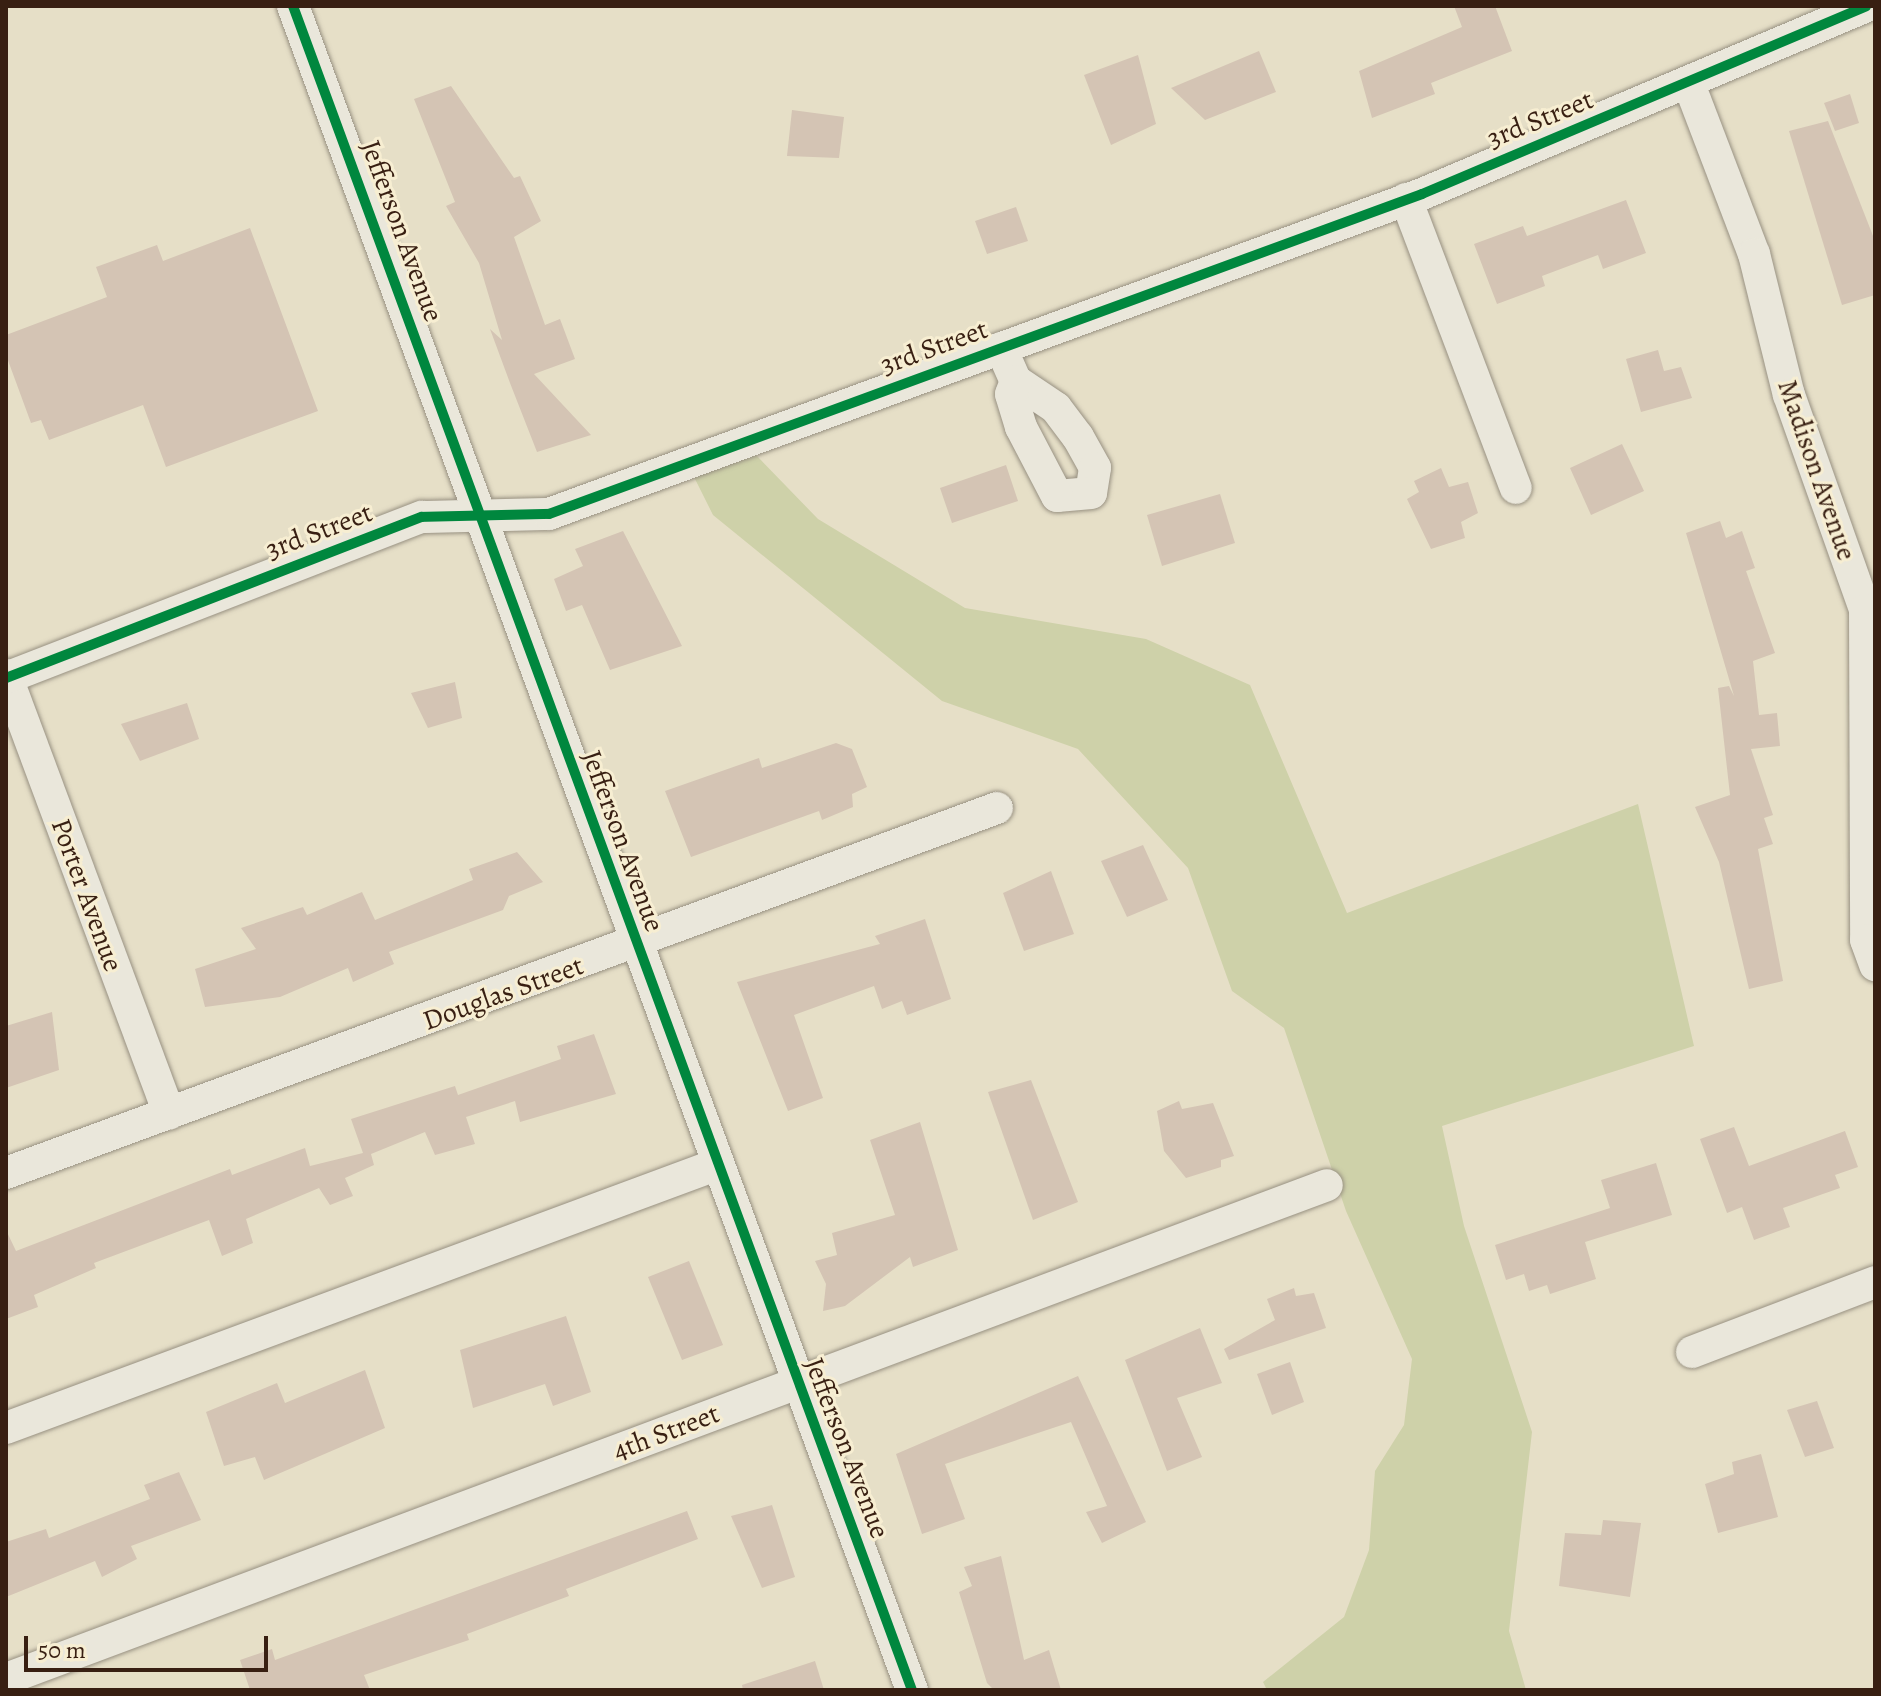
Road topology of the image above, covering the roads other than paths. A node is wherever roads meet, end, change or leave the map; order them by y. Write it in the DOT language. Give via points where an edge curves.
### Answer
graph roads {
  1 [pos="293,6"];
  2 [pos="1866,6"];
  3 [pos="1689,84"];
  4 [pos="1406,199"];
  5 [pos="1001,348"];
  6 [pos="1016,381"];
  7 [pos="1516,488"];
  8 [pos="481,512"];
  9 [pos="6,677"];
  10 [pos="997,808"];
  11 [pos="635,945"];
  12 [pos="1875,965"];
  13 [pos="169,1114"];
  14 [pos="718,1164"];
  15 [pos="6,1173"];
  16 [pos="1327,1185"];
  17 [pos="1875,1282"];
  18 [pos="1692,1352"];
  19 [pos="796,1383"];
  20 [pos="6,1428"];
  21 [pos="6,1679"];
  22 [pos="912,1690"];
  1 -- 8 [label="street, Jefferson Avenue"];
  2 -- 3 [label="street, 3rd Street"];
  3 -- 4 [label="street, 3rd Street"];
  3 -- 12 [label="street, Madison Avenue" via="1754,254 1789,395 1865,610 1866,940"];
  4 -- 5 [label="street, 3rd Street"];
  4 -- 7 [label="street"];
  5 -- 6 [label="street"];
  5 -- 8 [label="street, 3rd Street" via="549,514"];
  8 -- 9 [label="street, 3rd Street" via="422,517"];
  8 -- 11 [label="street, Jefferson Avenue"];
  9 -- 13 [label="street, Porter Avenue"];
  10 -- 11 [label="street, Douglas Street"];
  11 -- 13 [label="street, Douglas Street"];
  11 -- 14 [label="street, Jefferson Avenue"];
  13 -- 15 [label="street, Douglas Street"];
  14 -- 19 [label="street, Jefferson Avenue"];
  14 -- 20 [label="street"];
  16 -- 19 [label="street, 4th Street"];
  17 -- 18 [label="street"];
  19 -- 21 [label="street, 4th Street"];
  19 -- 22 [label="street, Jefferson Avenue"];
}
